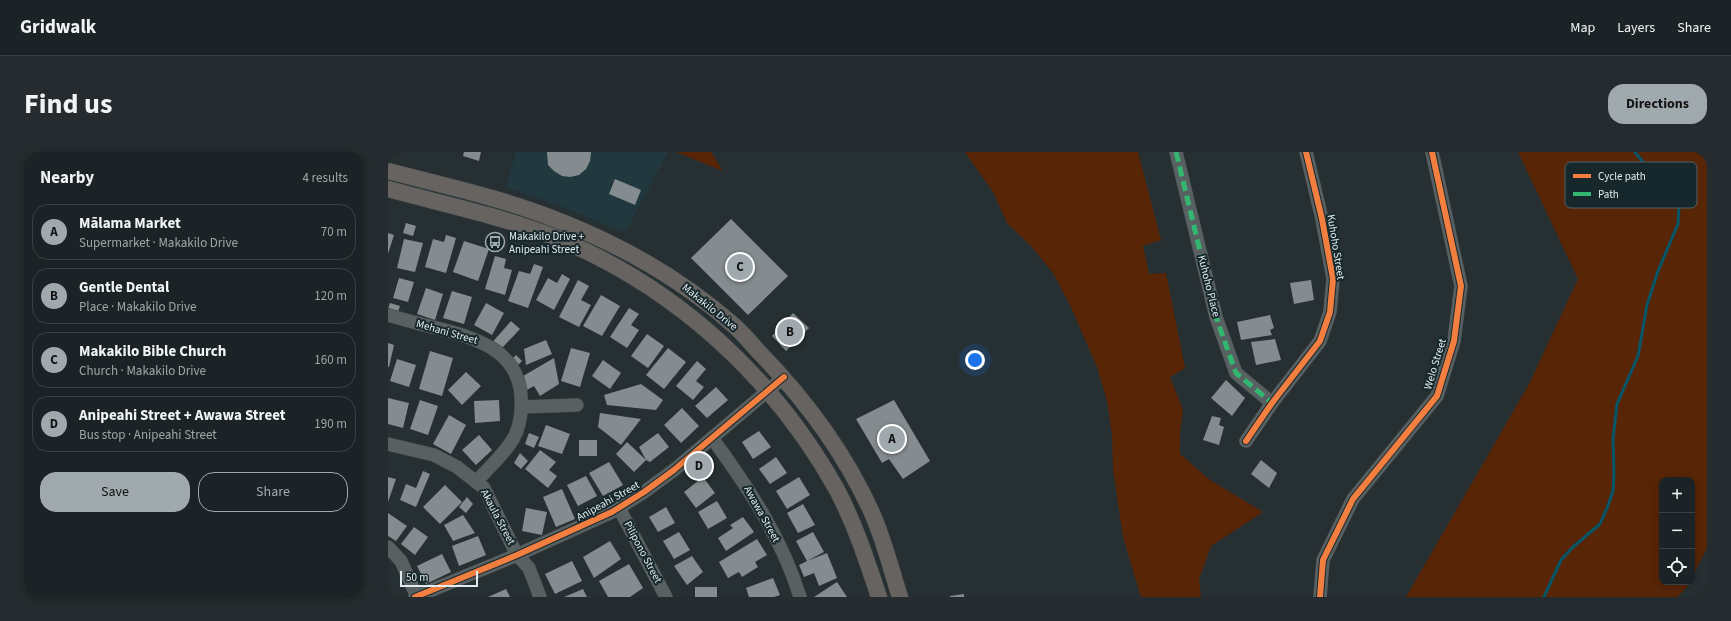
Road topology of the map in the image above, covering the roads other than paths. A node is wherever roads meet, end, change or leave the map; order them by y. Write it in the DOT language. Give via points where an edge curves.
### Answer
graph roads {
  1 [pos="1176,152"];
  2 [pos="1306,152"];
  3 [pos="1432,152"];
  4 [pos="388,171"];
  5 [pos="388,189"];
  6 [pos="388,315"];
  7 [pos="784,377"];
  8 [pos="769,391"];
  9 [pos="1272,403"];
  10 [pos="577,404"];
  11 [pos="522,407"];
  12 [pos="712,438"];
  13 [pos="1246,441"];
  14 [pos="388,444"];
  15 [pos="477,480"];
  16 [pos="619,508"];
  17 [pos="388,547"];
  18 [pos="517,555"];
  19 [pos="416,597"];
  20 [pos="540,597"];
  21 [pos="666,597"];
  22 [pos="800,597"];
  23 [pos="879,597"];
  24 [pos="900,597"];
  25 [pos="1320,597"];
  1 -- 9 [label="street, Kuhoho Place" via="1216,317 1236,373"];
  2 -- 9 [label="street, Kuhoho Street" via="1333,279 1330,312 1320,342"];
  3 -- 25 [label="street, Welo Street" via="1461,286 1454,340 1437,396 1353,499 1323,560"];
  4 -- 7 [label="main road, Makakilo Drive" via="497,200 561,221 617,248 679,283 732,323"];
  5 -- 8 [label="main road, Makakilo Drive" via="492,217 540,233 613,265 668,299 718,339"];
  6 -- 11 [label="street, Mehani Street" via="474,339 495,350 507,362 515,376 521,391"];
  7 -- 8 [label="street, Anipeahi Street"];
  7 -- 24 [label="main road, Makakilo Drive" via="820,424 858,487 877,527"];
  8 -- 12 [label="street, Anipeahi Street"];
  8 -- 23 [label="main road, Makakilo Drive" via="804,436 837,491 864,550"];
  9 -- 13 [label="street, Kuhoho Street"];
  10 -- 11 [label="street"];
  11 -- 15 [label="street, Mehani Street" via="520,423 514,438"];
  12 -- 16 [label="street, Anipeahi Street" via="674,470"];
  12 -- 22 [label="street, Awawa Street" via="745,483 774,532"];
  14 -- 15 [label="street, Akaula Street" via="434,456 458,467"];
  15 -- 18 [label="street, Akaula Street" via="497,511"];
  16 -- 18 [label="street, Anipeahi Street" via="579,529"];
  16 -- 21 [label="street, Pilipono Street"];
  17 -- 19 [label="street" via="401,561"];
  18 -- 19 [label="street, Anipeahi Street"];
  18 -- 20 [label="street, Akaula Street" via="529,568"];
}
